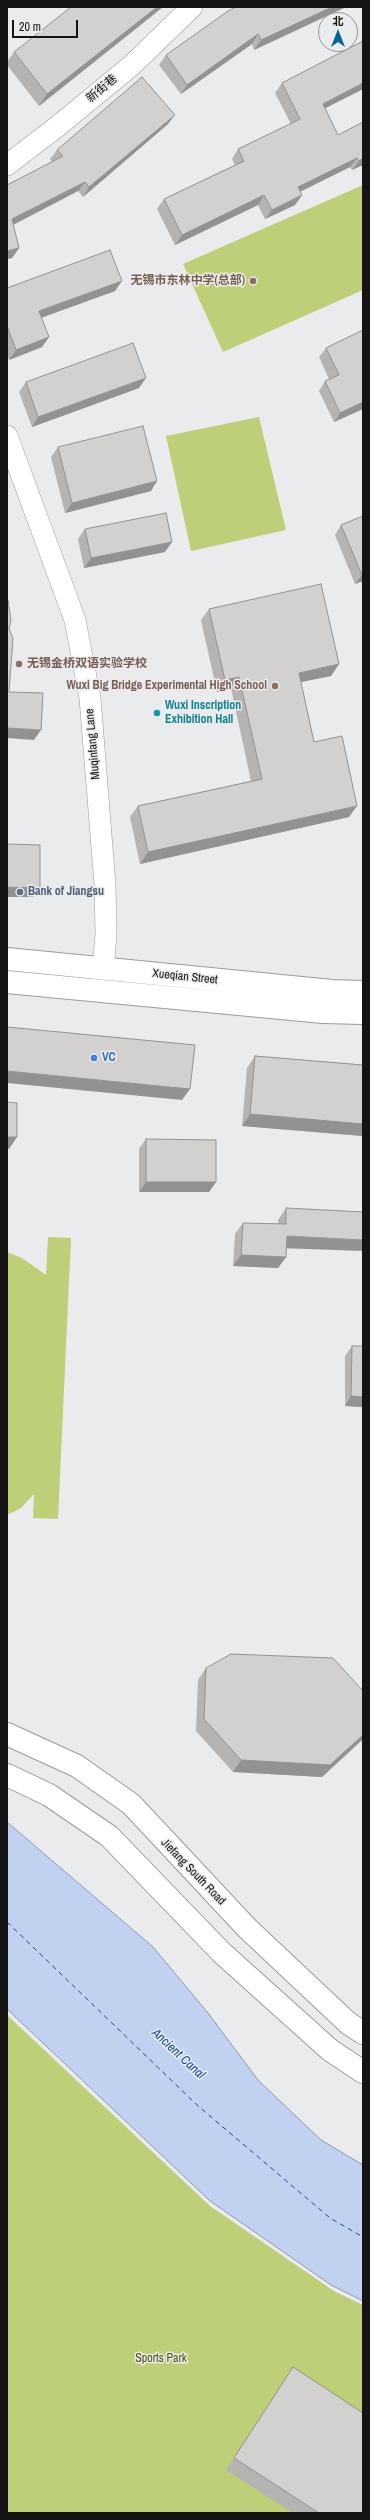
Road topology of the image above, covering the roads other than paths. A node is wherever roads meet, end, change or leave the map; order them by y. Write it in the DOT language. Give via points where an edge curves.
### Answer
graph roads {
  1 [pos="192,7"];
  2 [pos="7,165"];
  3 [pos="7,436"];
  4 [pos="7,959"];
  5 [pos="103,969"];
  6 [pos="7,982"];
  7 [pos="363,992"];
  8 [pos="363,1013"];
  9 [pos="7,1734"];
  10 [pos="7,1776"];
  11 [pos="363,2033"];
  12 [pos="363,2072"];
  1 -- 2 [label="street, 新街巷" via="132,65"];
  3 -- 5 [label="street, Muqinfang Lane" via="75,620 87,682 106,885"];
  4 -- 5 [label="main road, Xueqian Street"];
  5 -- 7 [label="main road, Xueqian Street"];
  6 -- 8 [label="main road, Xueqian Street" via="323,1012"];
  9 -- 11 [label="main road, Jiefang South Road" via="77,1766 130,1804 247,1928 348,2023"];
  10 -- 12 [label="main road" via="50,1795 109,1836 222,1953 330,2050"];
}
